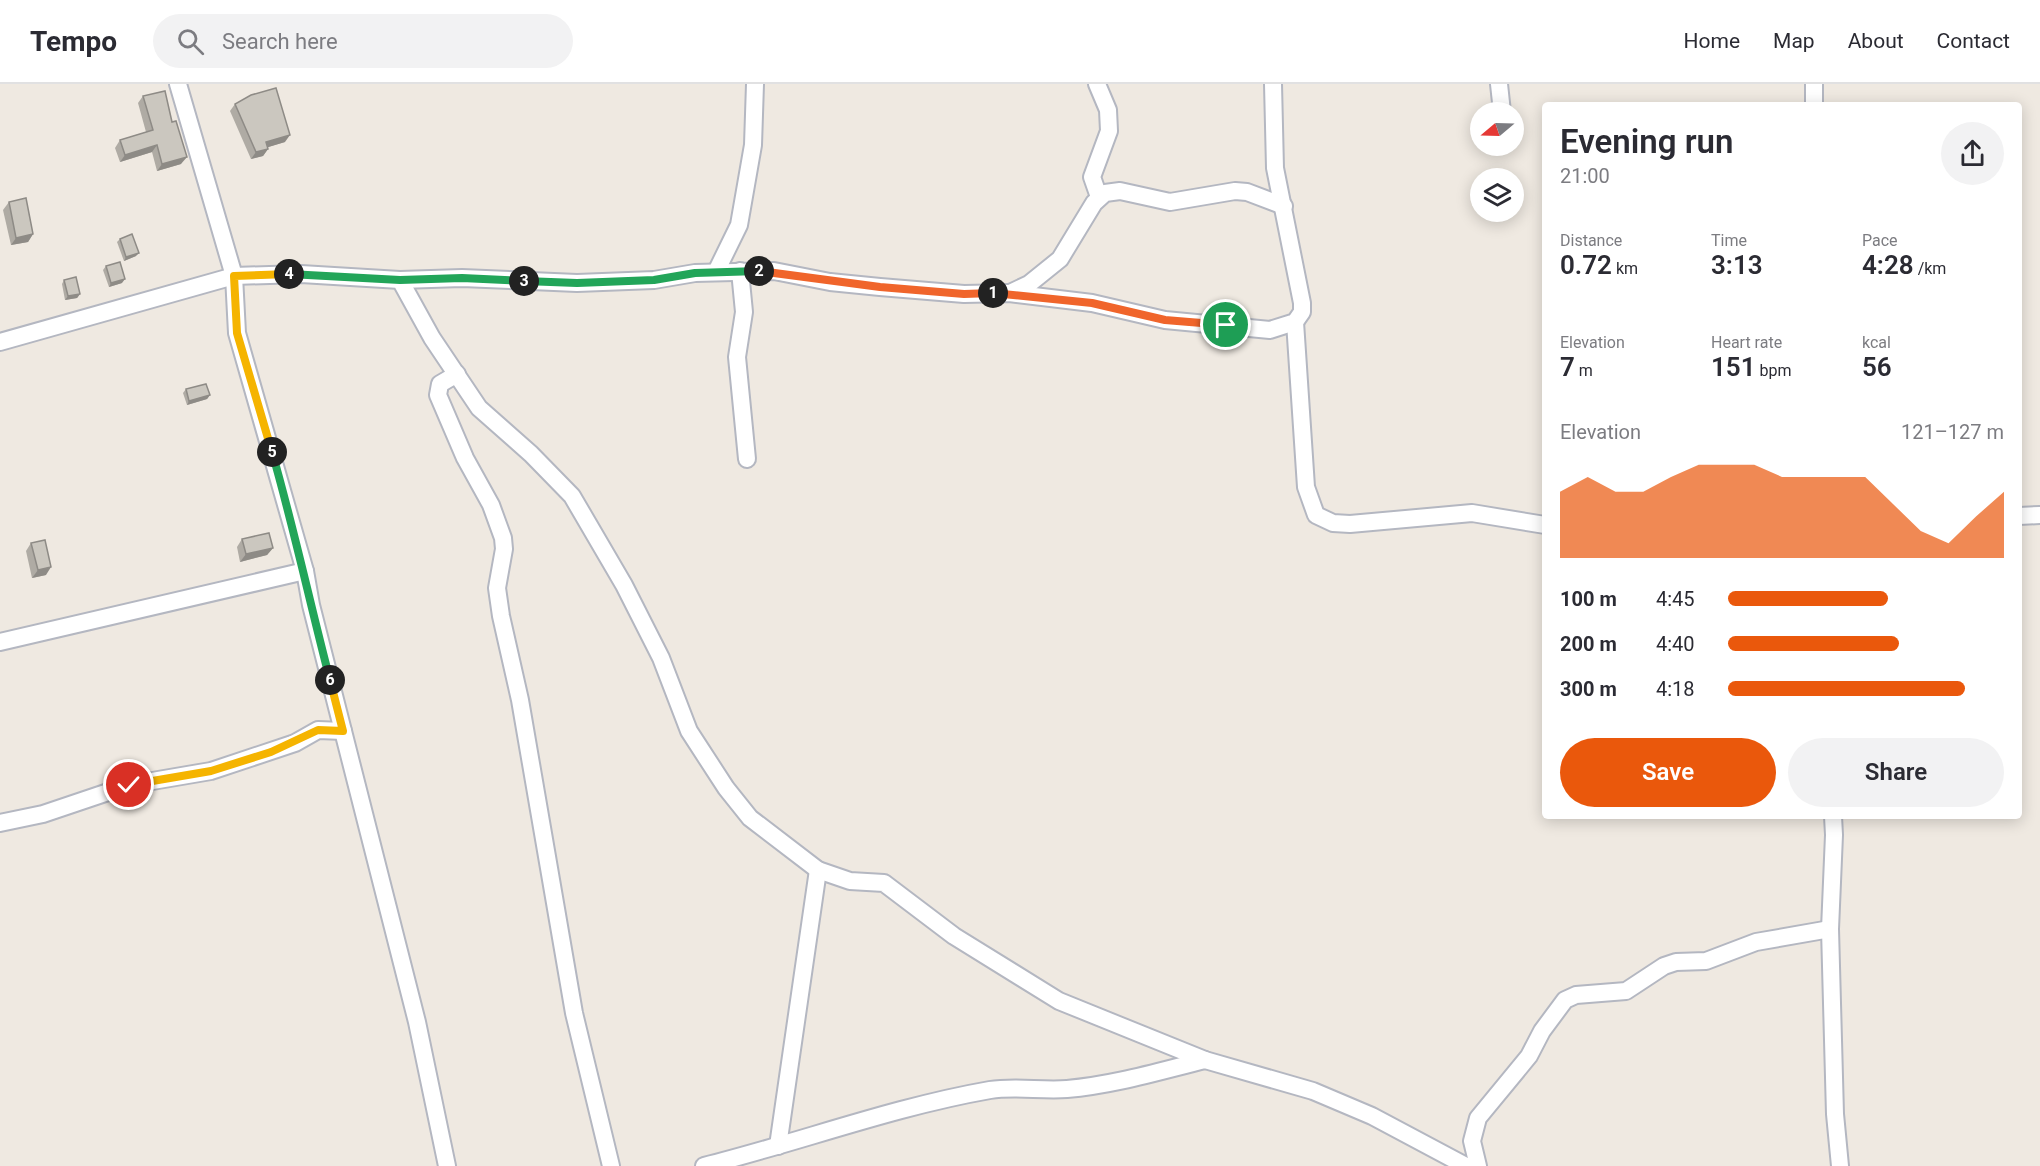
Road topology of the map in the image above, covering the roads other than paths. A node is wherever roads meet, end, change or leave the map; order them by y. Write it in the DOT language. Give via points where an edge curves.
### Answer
graph roads {
  1 [pos="178,84"];
  2 [pos="755,84"];
  3 [pos="1097,84"];
  4 [pos="1273,84"];
  5 [pos="1499,84"];
  6 [pos="1814,84"];
  7 [pos="1501,102"];
  8 [pos="1814,102"];
  9 [pos="1099,197"];
  10 [pos="1284,206"];
  11 [pos="740,271"];
  12 [pos="716,272"];
  13 [pos="234,276"];
  14 [pos="400,280"];
  15 [pos="1009,293"];
  16 [pos="1295,322"];
  17 [pos="0,342"];
  18 [pos="457,374"];
  19 [pos="747,459"];
  20 [pos="2040,515"];
  21 [pos="2022,516"];
  22 [pos="1542,525"];
  23 [pos="305,571"];
  24 [pos="0,642"];
  25 [pos="343,731"];
  26 [pos="1833,819"];
  27 [pos="0,823"];
  28 [pos="818,870"];
  29 [pos="1830,929"];
  30 [pos="1205,1060"];
  31 [pos="778,1146"];
  32 [pos="1468,1165"];
  33 [pos="447,1166"];
  34 [pos="611,1166"];
  35 [pos="704,1166"];
  36 [pos="1840,1166"];
  1 -- 13 [label="street"];
  2 -- 12 [label="street" via="753,145 739,225"];
  3 -- 9 [label="street" via="1109,118 1105,146 1092,177"];
  4 -- 10 [label="street" via="1275,168"];
  5 -- 7 [label="street"];
  6 -- 8 [label="street"];
  9 -- 10 [label="street" via="1120,191 1170,202 1235,191"];
  9 -- 15 [label="street" via="1060,259 1029,284"];
  10 -- 16 [label="street" via="1302,303 1302,312"];
  11 -- 12 [label="street"];
  11 -- 15 [label="street" via="774,271 830,282 964,294"];
  11 -- 19 [label="street" via="744,312 737,357"];
  12 -- 14 [label="street" via="654,280 577,283 462,278"];
  13 -- 14 [label="street" via="301,274"];
  13 -- 17 [label="street"];
  13 -- 23 [label="street" via="237,333"];
  14 -- 18 [label="street"];
  15 -- 16 [label="street" via="1249,330 1270,330"];
  16 -- 22 [label="street" via="1306,487 1316,515 1333,523 1350,524 1472,513"];
  18 -- 28 [label="street" via="479,408 572,496 661,658 689,731 726,788 750,818"];
  18 -- 34 [label="street" via="440,384 438,395 503,538 497,588 501,616 520,700 574,1013"];
  20 -- 21 [label="street"];
  23 -- 24 [label="street"];
  23 -- 25 [label="street"];
  25 -- 27 [label="street" via="318,730 271,752 211,771 129,785 43,814"];
  25 -- 33 [label="street" via="417,1022"];
  26 -- 29 [label="street"];
  28 -- 30 [label="street" via="850,881 884,883 954,936 1059,1001"];
  28 -- 31 [label="street"];
  29 -- 32 [label="street" via="1755,942 1706,961 1676,962 1626,991 1576,995 1565,1000 1529,1056 1478,1118"];
  29 -- 36 [label="street"];
  30 -- 31 [label="street" via="1112,1083 1067,1089 993,1090 956,1097 861,1120"];
  30 -- 32 [label="street" via="1313,1091"];
  31 -- 35 [label="street"];
}
